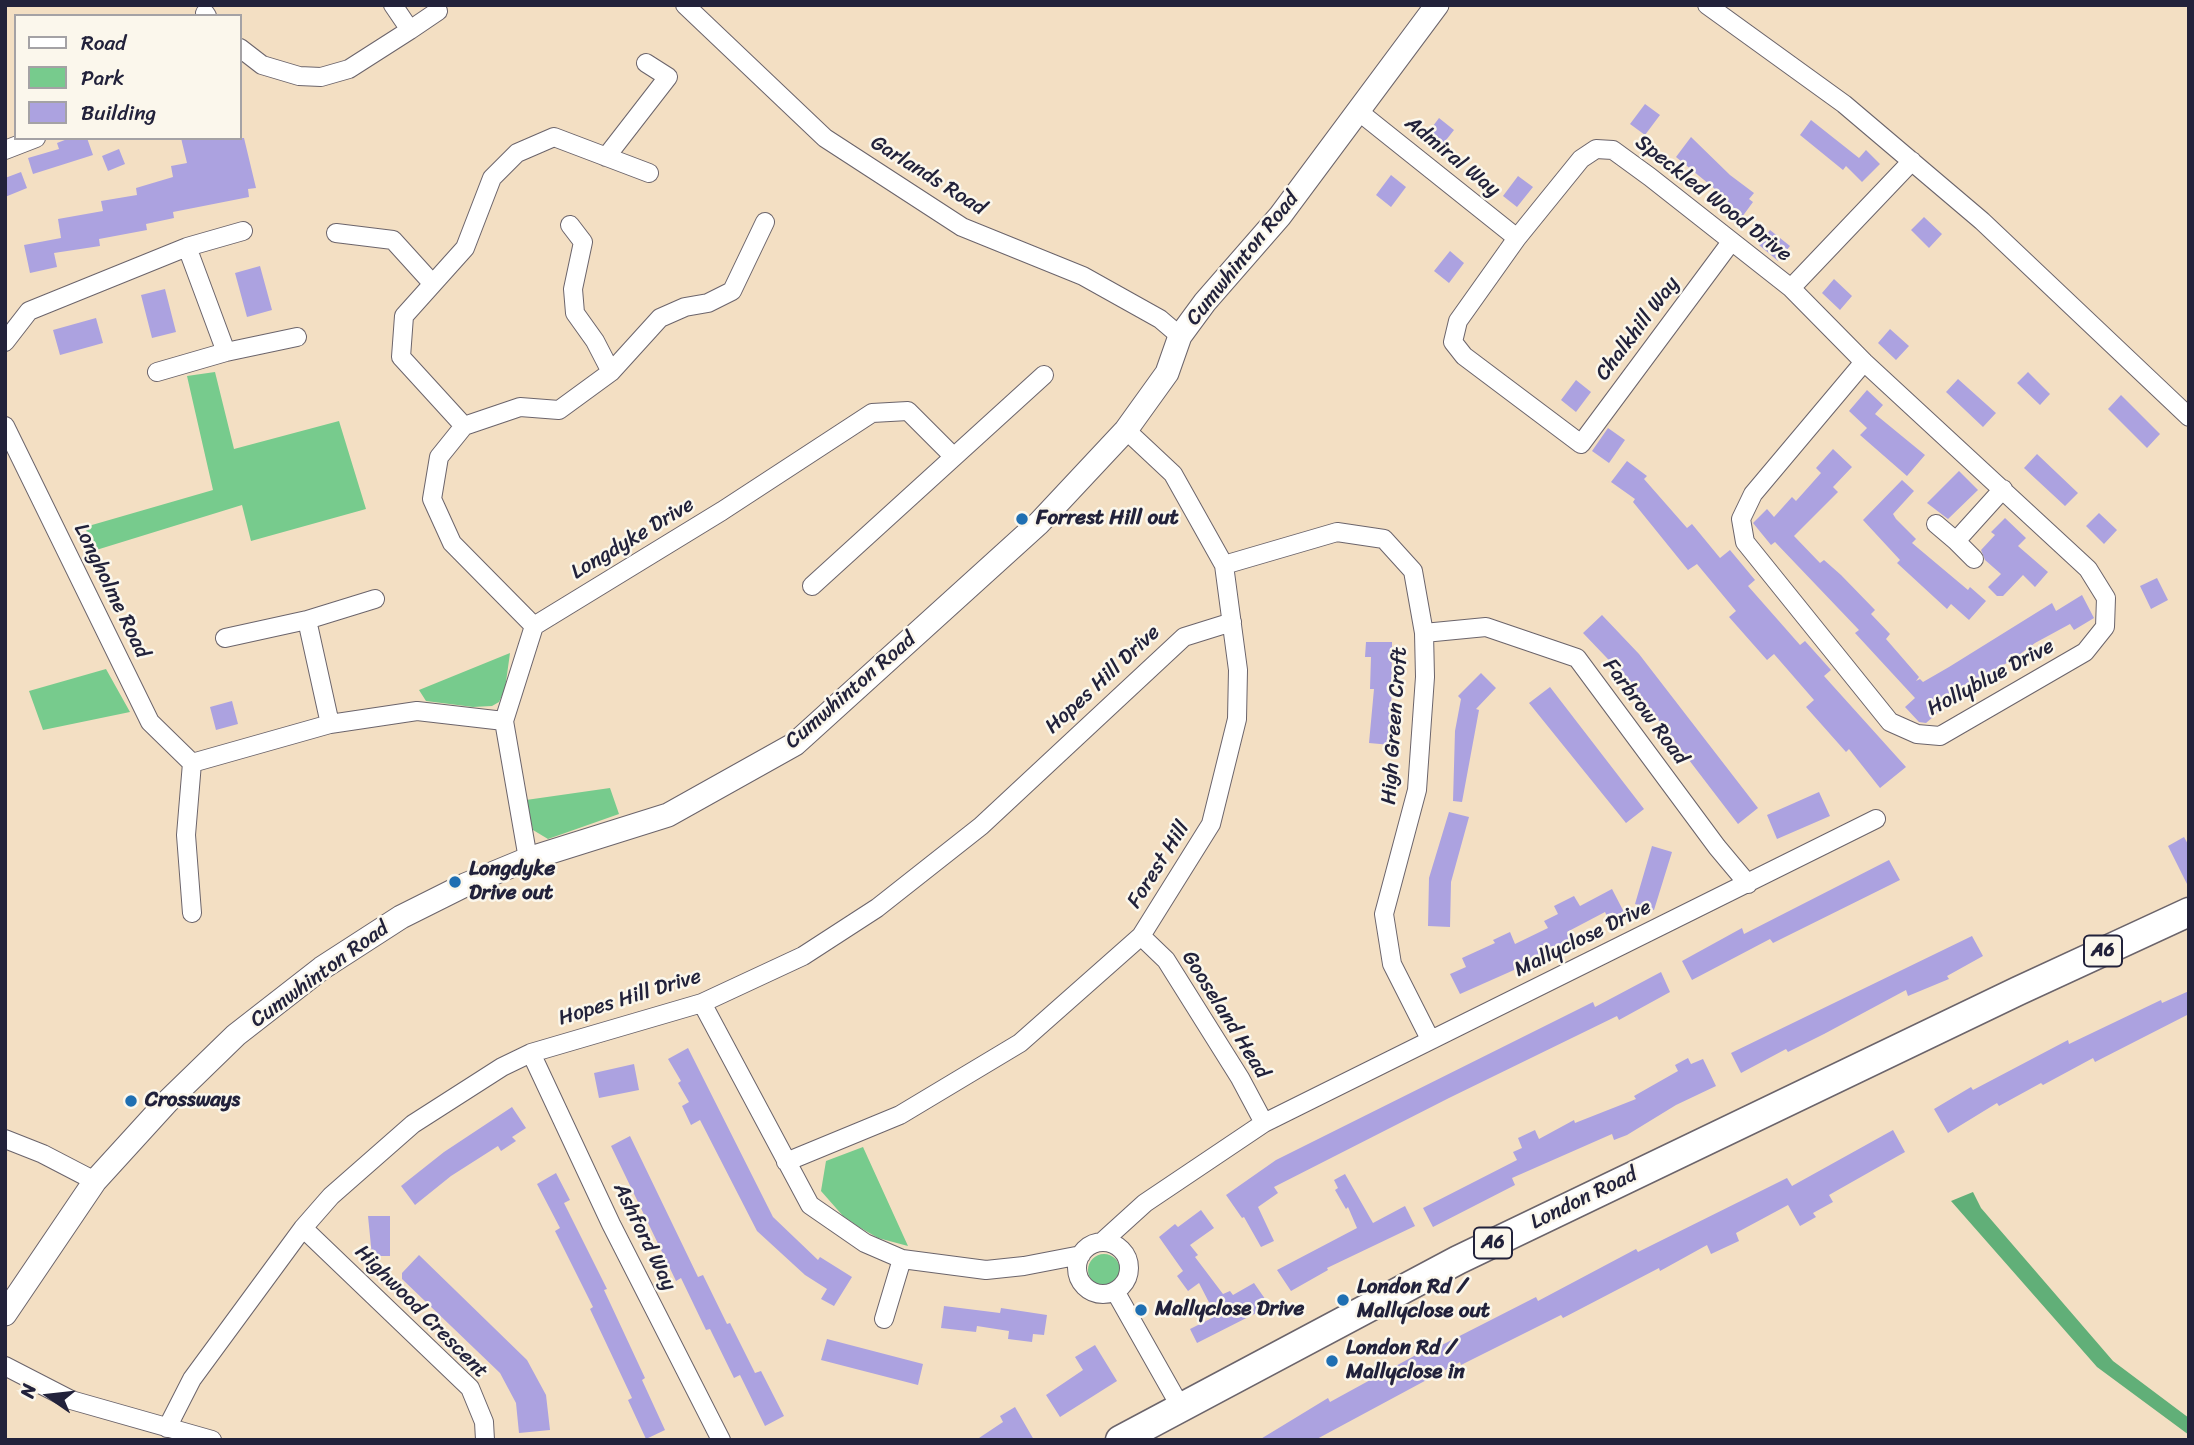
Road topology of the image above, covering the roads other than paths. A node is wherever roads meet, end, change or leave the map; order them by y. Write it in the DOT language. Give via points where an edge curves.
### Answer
graph roads {
  1 [pos="393,5"];
  2 [pos="685,5"];
  3 [pos="1437,5"];
  4 [pos="1707,5"];
  5 [pos="438,11"];
  6 [pos="410,30"];
  7 [pos="242,50"];
  8 [pos="646,64"];
  9 [pos="1359,111"];
  10 [pos="31,140"];
  11 [pos="5,150"];
  12 [pos="606,156"];
  13 [pos="1912,161"];
  14 [pos="649,173"];
  15 [pos="765,222"];
  16 [pos="570,225"];
  17 [pos="243,231"];
  18 [pos="336,233"];
  19 [pos="1517,238"];
  20 [pos="1731,242"];
  21 [pos="187,247"];
  22 [pos="432,283"];
  23 [pos="1791,288"];
  24 [pos="297,337"];
  25 [pos="1180,337"];
  26 [pos="5,342"];
  27 [pos="226,352"];
  28 [pos="1864,362"];
  29 [pos="157,372"];
  30 [pos="611,372"];
  31 [pos="1044,374"];
  32 [pos="2189,417"];
  33 [pos="5,426"];
  34 [pos="464,426"];
  35 [pos="1126,430"];
  36 [pos="1581,444"];
  37 [pos="954,457"];
  38 [pos="2003,489"];
  39 [pos="1936,524"];
  40 [pos="1956,541"];
  41 [pos="1974,559"];
  42 [pos="1224,565"];
  43 [pos="812,586"];
  44 [pos="375,599"];
  45 [pos="307,620"];
  46 [pos="1232,622"];
  47 [pos="534,626"];
  48 [pos="1424,633"];
  49 [pos="225,638"];
  50 [pos="504,721"];
  51 [pos="330,724"];
  52 [pos="192,763"];
  53 [pos="1876,819"];
  54 [pos="528,859"];
  55 [pos="1748,884"];
  56 [pos="2189,912"];
  57 [pos="192,913"];
  58 [pos="1141,936"];
  59 [pos="702,1003"];
  60 [pos="1430,1039"];
  61 [pos="531,1053"];
  62 [pos="1264,1123"];
  63 [pos="5,1139"];
  64 [pos="786,1162"];
  65 [pos="94,1181"];
  66 [pos="303,1228"];
  67 [pos="1102,1242"];
  68 [pos="1081,1255"];
  69 [pos="902,1259"];
  70 [pos="1115,1291"];
  71 [pos="5,1314"];
  72 [pos="884,1319"];
  73 [pos="5,1366"];
  74 [pos="1180,1406"];
  75 [pos="167,1428"];
  76 [pos="1157,1431"];
  77 [pos="212,1440"];
  78 [pos="485,1440"];
  79 [pos="721,1440"];
  80 [pos="1119,1440"];
  1 -- 6 [label="street"];
  2 -- 25 [label="street, Garlands Road" via="825,138 962,227 1083,276 1160,318"];
  3 -- 9 [label="street, Cumwhinton Road"];
  4 -- 13 [label="street" via="1844,104"];
  5 -- 6 [label="street"];
  6 -- 7 [label="street" via="349,69 321,77 262,65"];
  8 -- 12 [label="street" via="668,77"];
  9 -- 19 [label="street, Admiral Way"];
  9 -- 25 [label="street, Cumwhinton Road"];
  10 -- 11 [label="street"];
  12 -- 14 [label="street"];
  12 -- 22 [label="street" via="554,137 517,153 492,178 465,248"];
  13 -- 23 [label="street"];
  13 -- 32 [label="street" via="1982,220"];
  15 -- 30 [label="street" via="732,291 660,318"];
  16 -- 30 [label="street" via="583,242 573,289 575,313"];
  17 -- 21 [label="street"];
  18 -- 22 [label="street" via="393,240"];
  19 -- 20 [label="street, Speckled Wood Drive" via="1581,159 1596,149 1613,150"];
  19 -- 36 [label="street, Speckled Wood Drive" via="1458,321 1453,342 1464,356"];
  20 -- 23 [label="street, Speckled Wood Drive"];
  20 -- 36 [label="street, Chalkhill Way"];
  21 -- 26 [label="street" via="29,311"];
  21 -- 27 [label="street"];
  22 -- 34 [label="street" via="404,316 401,357"];
  23 -- 28 [label="street, Hollyblue Drive"];
  24 -- 27 [label="street"];
  25 -- 35 [label="street, Cumwhinton Road" via="1167,373"];
  27 -- 29 [label="street"];
  28 -- 38 [label="street, Hollyblue Drive"];
  28 -- 38 [label="street, Hollyblue Drive" via="1753,494 1741,519 1745,542 1890,722 1917,734 1940,736 2085,652 2105,627 2106,598 2088,569"];
  30 -- 34 [label="street" via="559,410 520,407"];
  31 -- 37 [label="street"];
  33 -- 52 [label="street, Longholme Road" via="150,722"];
  34 -- 47 [label="street" via="439,457 432,499 452,542"];
  35 -- 42 [label="street, Forest Hill" via="1173,474"];
  35 -- 54 [label="street, Cumwhinton Road" via="1039,523 795,744 668,815"];
  37 -- 43 [label="street"];
  37 -- 47 [label="street, Longdyke Drive" via="908,411 872,413"];
  38 -- 40 [label="street"];
  39 -- 40 [label="street"];
  40 -- 41 [label="street"];
  42 -- 46 [label="street, Forest Hill"];
  42 -- 48 [label="street, High Green Croft" via="1337,532 1384,539 1413,570"];
  44 -- 45 [label="street"];
  45 -- 49 [label="street"];
  45 -- 51 [label="street"];
  46 -- 58 [label="street, Forest Hill" via="1238,670 1237,719 1211,824"];
  46 -- 59 [label="street, Hopes Hill Drive" via="1184,637 981,826 877,908 803,956"];
  47 -- 50 [label="street"];
  48 -- 55 [label="street, Farbrow Road" via="1486,627 1577,658"];
  48 -- 60 [label="street, High Green Croft" via="1426,677 1417,790 1384,914 1392,964"];
  50 -- 51 [label="street" via="417,711"];
  50 -- 54 [label="street"];
  51 -- 52 [label="street"];
  52 -- 57 [label="street" via="186,835"];
  53 -- 55 [label="street, Mallyclose Drive"];
  54 -- 65 [label="street, Cumwhinton Road" via="401,917 322,968 236,1035"];
  55 -- 60 [label="street, Mallyclose Drive"];
  56 -- 74 [label="main road, London Road / A6" via="1458,1260"];
  58 -- 62 [label="street, Gooseland Head" via="1166,960"];
  58 -- 64 [label="street, Forest Hill" via="1020,1043 900,1115"];
  59 -- 61 [label="street, Hopes Hill Drive"];
  59 -- 64 [label="street, Mallyclose Drive"];
  60 -- 62 [label="street, Mallyclose Drive"];
  61 -- 66 [label="street, Hopes Hill Drive" via="413,1125 331,1196"];
  61 -- 79 [label="street, Ashford Way" via="611,1224"];
  62 -- 67 [label="street, Mallyclose Drive" via="1146,1203"];
  63 -- 65 [label="street"];
  64 -- 69 [label="street, Mallyclose Drive" via="810,1205 865,1243"];
  65 -- 71 [label="street, Cumwhinton Road"];
  66 -- 75 [label="street, Hopes Hill Drive" via="192,1379"];
  66 -- 78 [label="street, Highwood Crescent" via="470,1388 484,1422"];
  67 -- 68 [label="street, Mallyclose Drive"];
  67 -- 70 [label="street" via="1122,1251 1128,1265 1126,1280"];
  68 -- 69 [label="street, Mallyclose Drive" via="986,1270"];
  68 -- 70 [label="street" via="1077,1269 1082,1283 1101,1294"];
  69 -- 72 [label="street"];
  70 -- 74 [label="street"];
  73 -- 75 [label="street" via="71,1400"];
  74 -- 76 [label="main road, London Road / A6"];
  75 -- 77 [label="street"];
  76 -- 80 [label="main road, London Road / A6"];
}
